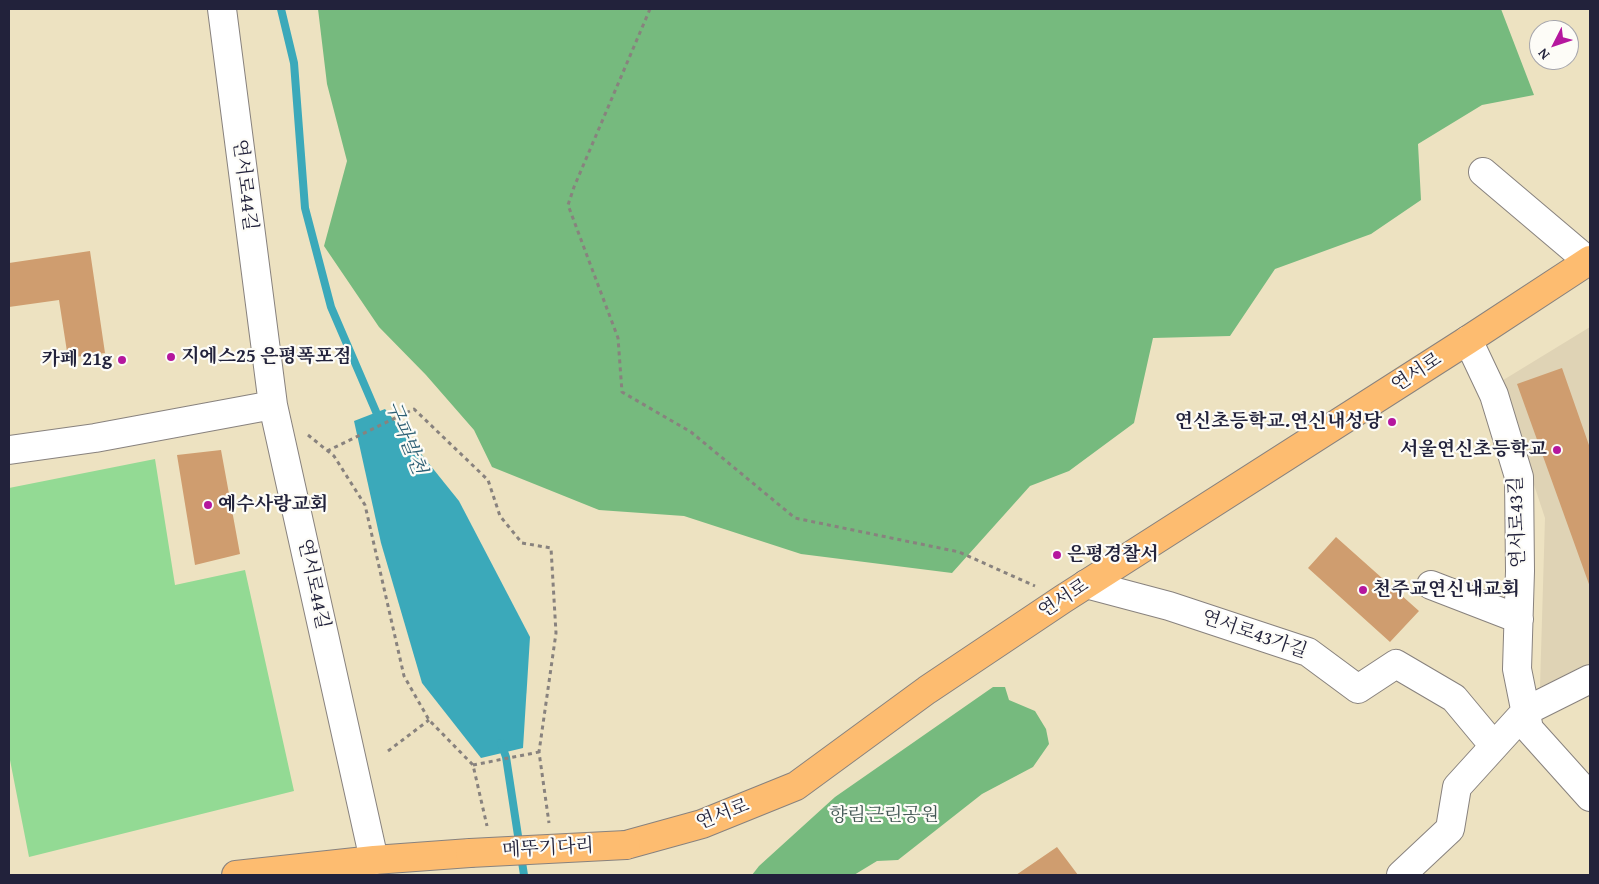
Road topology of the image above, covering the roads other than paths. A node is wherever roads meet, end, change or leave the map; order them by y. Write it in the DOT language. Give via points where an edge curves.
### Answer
graph roads {
  1 [pos="222,9"];
  2 [pos="1482,172"];
  3 [pos="1589,260"];
  4 [pos="1468,340"];
  5 [pos="273,405"];
  6 [pos="9,450"];
  7 [pos="1086,584"];
  8 [pos="1431,585"];
  9 [pos="1519,619"];
  10 [pos="1590,679"];
  11 [pos="1526,711"];
  12 [pos="1494,746"];
  13 [pos="1590,797"];
  14 [pos="626,845"];
  15 [pos="376,868"];
  16 [pos="236,875"];
  17 [pos="1401,875"];
  1 -- 5 [label="street, 연서로44길"];
  2 -- 3 [label="street"];
  3 -- 4 [label="main road, 연서로"];
  4 -- 7 [label="main road, 연서로"];
  4 -- 9 [label="street, 연서로43길" via="1494,395 1519,477"];
  5 -- 6 [label="street" via="95,438"];
  5 -- 15 [label="street, 연서로44길"];
  7 -- 12 [label="street, 연서로43가길" via="1169,606 1308,652 1358,690 1396,664 1454,698"];
  7 -- 14 [label="main road, 연서로" via="927,690 796,786 702,824"];
  8 -- 9 [label="street"];
  9 -- 11 [label="street, 연서로43길" via="1517,669"];
  10 -- 11 [label="street"];
  11 -- 12 [label="street"];
  11 -- 13 [label="street, 연서로43길" via="1530,729"];
  12 -- 17 [label="street" via="1457,787 1450,829"];
  14 -- 15 [label="main road, 메뚜기다리, bridge" via="470,853"];
  15 -- 16 [label="main road"];
}
